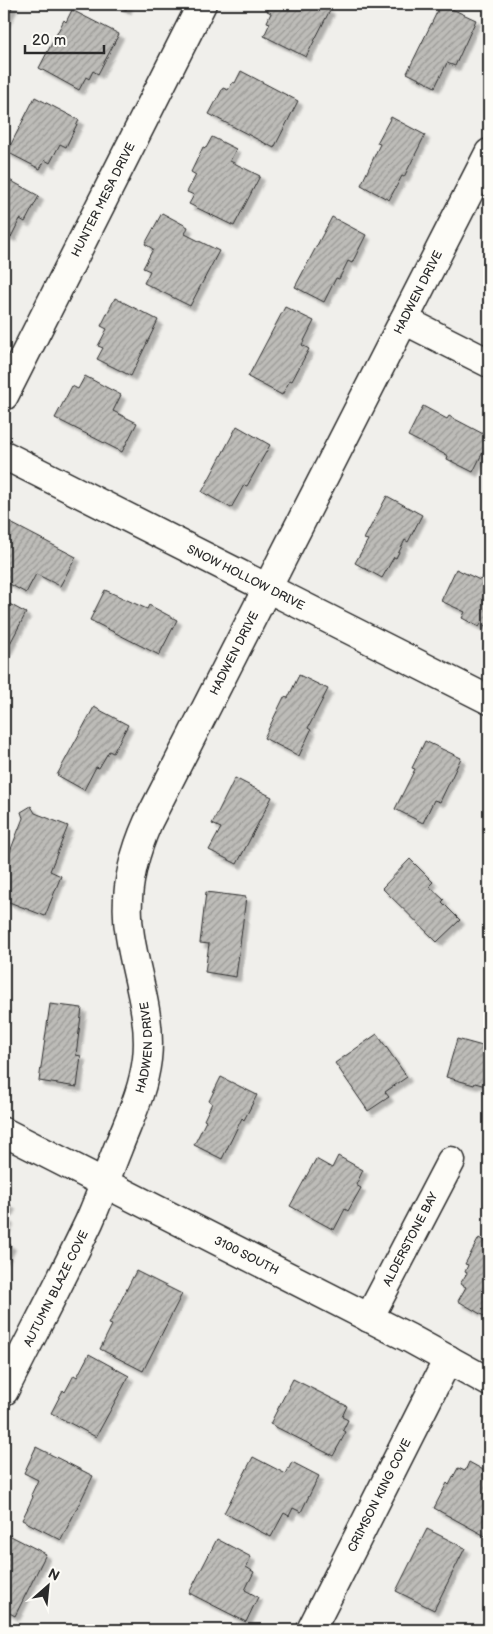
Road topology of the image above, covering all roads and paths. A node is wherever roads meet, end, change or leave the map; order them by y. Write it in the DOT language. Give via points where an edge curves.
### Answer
graph roads {
  1 [pos="202,4"];
  2 [pos="489,152"];
  3 [pos="404,320"];
  4 [pos="489,363"];
  5 [pos="4,396"];
  6 [pos="4,455"];
  7 [pos="267,588"];
  8 [pos="489,700"];
  9 [pos="4,1132"];
  10 [pos="450,1161"];
  11 [pos="104,1183"];
  12 [pos="369,1318"];
  13 [pos="448,1359"];
  14 [pos="489,1382"];
  15 [pos="4,1391"];
  16 [pos="311,1630"];
  1 -- 5 [label="street, HUNTER MESA DRIVE"];
  2 -- 3 [label="street, HADWEN DRIVE"];
  3 -- 4 [label="street"];
  3 -- 7 [label="street, HADWEN DRIVE"];
  6 -- 7 [label="street, SNOW HOLLOW DRIVE"];
  7 -- 8 [label="street, SNOW HOLLOW DRIVE"];
  7 -- 11 [label="street, HADWEN DRIVE" via="148,822 134,858 127,913 146,1021 147,1056 141,1091"];
  9 -- 11 [label="street, 3100 SOUTH"];
  10 -- 12 [label="street, ALDERSTONE BAY"];
  11 -- 12 [label="street, 3100 SOUTH"];
  11 -- 15 [label="street, AUTUMN BLAZE COVE" via="89,1220"];
  12 -- 13 [label="street, 3100 SOUTH"];
  13 -- 14 [label="street, 3100 SOUTH"];
  13 -- 16 [label="street, CRIMSON KING COVE"];
}
